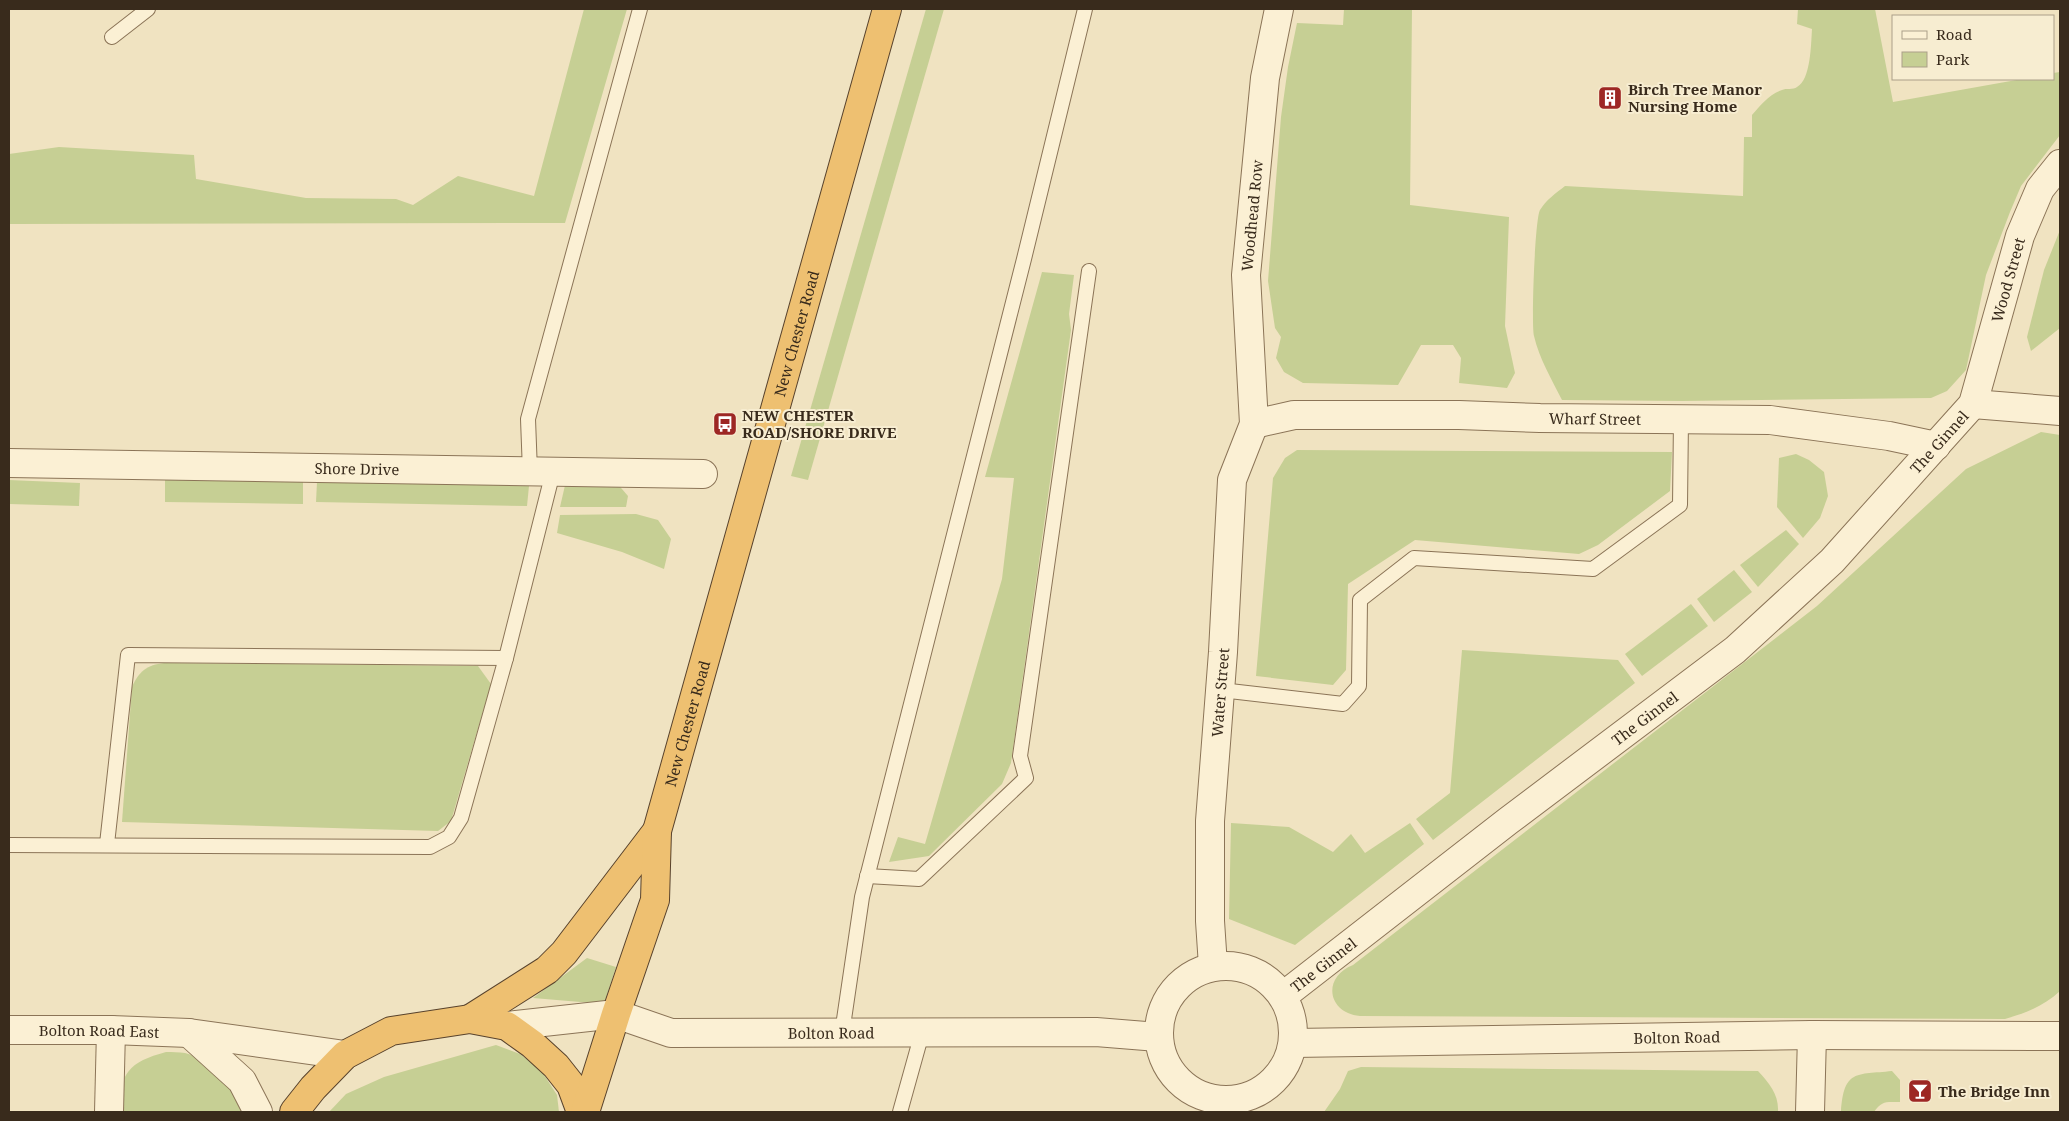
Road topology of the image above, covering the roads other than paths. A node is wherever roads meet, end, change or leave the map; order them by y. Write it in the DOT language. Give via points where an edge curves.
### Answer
graph roads {
  1 [pos="148,9"];
  2 [pos="640,9"];
  3 [pos="886,9"];
  4 [pos="1085,9"];
  5 [pos="1279,9"];
  6 [pos="112,37"];
  7 [pos="2060,164"];
  8 [pos="1089,271"];
  9 [pos="1973,404"];
  10 [pos="2060,411"];
  11 [pos="1681,419"];
  12 [pos="1254,424"];
  13 [pos="1936,446"];
  14 [pos="9,463"];
  15 [pos="542,472"];
  16 [pos="703,474"];
  17 [pos="506,658"];
  18 [pos="1221,690"];
  19 [pos="657,831"];
  20 [pos="107,844"];
  21 [pos="9,845"];
  22 [pos="867,876"];
  23 [pos="1213,966"];
  24 [pos="1283,996"];
  25 [pos="616,1014"];
  26 [pos="470,1019"];
  27 [pos="508,1026"];
  28 [pos="9,1030"];
  29 [pos="111,1030"];
  30 [pos="189,1033"];
  31 [pos="842,1033"];
  32 [pos="922,1033"];
  33 [pos="1812,1035"];
  34 [pos="2060,1036"];
  35 [pos="1158,1037"];
  36 [pos="1294,1043"];
  37 [pos="345,1055"];
  38 [pos="1227,1106"];
  39 [pos="109,1112"];
  40 [pos="258,1112"];
  41 [pos="294,1112"];
  42 [pos="581,1112"];
  43 [pos="585,1112"];
  44 [pos="900,1112"];
  45 [pos="1810,1112"];
  1 -- 6 [label="lane"];
  2 -- 15 [label="lane" via="528,419"];
  3 -- 19 [label="highway, New Chester Road"];
  4 -- 22 [label="lane"];
  5 -- 12 [label="street, Woodhead Row" via="1265,78 1246,275"];
  7 -- 9 [label="street, Wood Street" via="2040,189 2020,236"];
  8 -- 22 [label="lane" via="1020,756 1026,778 919,880"];
  9 -- 10 [label="street"];
  9 -- 13 [label="street, The Ginnel"];
  11 -- 12 [label="street, Wharf Street" via="1294,415"];
  11 -- 13 [label="street, Wharf Street" via="1770,420 1889,436"];
  11 -- 18 [label="lane" via="1680,505 1593,569 1414,558 1360,600 1359,686 1343,704"];
  12 -- 18 [label="street, Water Street" via="1232,480"];
  13 -- 24 [label="street, The Ginnel" via="1832,562 1735,650"];
  14 -- 15 [label="street, Shore Drive"];
  15 -- 16 [label="street, Shore Drive"];
  15 -- 17 [label="lane"];
  17 -- 20 [label="lane" via="461,818 449,837 430,847"];
  17 -- 20 [label="lane" via="128,655"];
  18 -- 23 [label="street, Water Street" via="1210,821"];
  19 -- 25 [label="highway, New Chester Road" via="655,900"];
  19 -- 26 [label="highway, New Chester Road" via="564,953 547,970"];
  20 -- 21 [label="lane"];
  22 -- 31 [label="lane"];
  23 -- 24 [label="street" via="1231,965 1254,971"];
  23 -- 35 [label="street" via="1189,976 1174,988 1164,1005"];
  24 -- 36 [label="street" via="1293,1024"];
  25 -- 27 [label="street, Bolton Road"];
  25 -- 31 [label="street, Bolton Road" via="671,1033"];
  25 -- 43 [label="highway, New Chester Road"];
  26 -- 27 [label="highway"];
  26 -- 37 [label="highway" via="391,1031"];
  27 -- 42 [label="highway" via="556,1066 571,1085"];
  28 -- 29 [label="street, Bolton Road East"];
  29 -- 30 [label="street, Bolton Road East"];
  29 -- 39 [label="street"];
  30 -- 37 [label="street, Bolton Road East"];
  30 -- 40 [label="street" via="242,1081"];
  31 -- 32 [label="street, Bolton Road"];
  32 -- 35 [label="street, Bolton Road" via="1096,1032"];
  32 -- 44 [label="lane"];
  33 -- 34 [label="street, Bolton Road"];
  33 -- 36 [label="street, Bolton Road"];
  33 -- 45 [label="street"];
  35 -- 38 [label="street" via="1162,1056 1173,1075 1191,1091"];
  36 -- 38 [label="street" via="1288,1061 1275,1080"];
  37 -- 41 [label="highway"];
}
